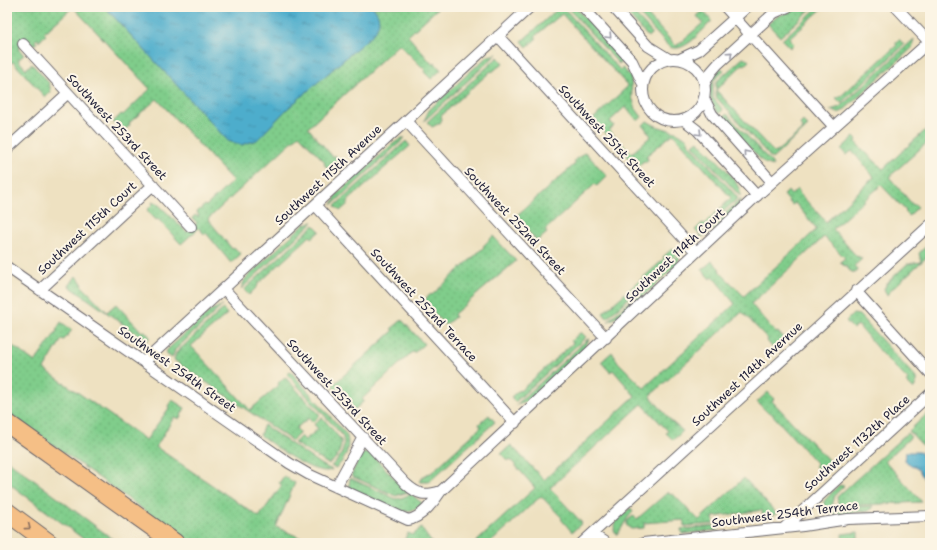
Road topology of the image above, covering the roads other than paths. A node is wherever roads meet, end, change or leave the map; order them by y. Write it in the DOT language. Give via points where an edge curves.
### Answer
graph roads {
  1 [pos="530,7"];
  2 [pos="583,7"];
  3 [pos="613,7"];
  4 [pos="725,7"];
  5 [pos="747,7"];
  6 [pos="788,7"];
  7 [pos="896,7"];
  8 [pos="735,18"];
  9 [pos="750,35"];
  10 [pos="498,36"];
  11 [pos="929,41"];
  12 [pos="23,44"];
  13 [pos="669,59"];
  14 [pos="680,59"];
  15 [pos="642,82"];
  16 [pos="704,83"];
  17 [pos="68,93"];
  18 [pos="704,98"];
  19 [pos="684,120"];
  20 [pos="406,121"];
  21 [pos="834,126"];
  22 [pos="7,150"];
  23 [pos="772,182"];
  24 [pos="153,185"];
  25 [pos="757,196"];
  26 [pos="315,205"];
  27 [pos="930,225"];
  28 [pos="191,227"];
  29 [pos="696,252"];
  30 [pos="7,267"];
  31 [pos="224,289"];
  32 [pos="40,290"];
  33 [pos="856,291"];
  34 [pos="606,338"];
  35 [pos="144,362"];
  36 [pos="930,374"];
  37 [pos="930,394"];
  38 [pos="7,423"];
  39 [pos="515,423"];
  40 [pos="7,433"];
  41 [pos="363,437"];
  42 [pos="336,487"];
  43 [pos="440,491"];
  44 [pos="7,512"];
  45 [pos="930,516"];
  46 [pos="784,528"];
  47 [pos="592,534"];
  48 [pos="49,543"];
  49 [pos="153,543"];
  50 [pos="175,543"];
  51 [pos="582,543"];
  52 [pos="606,543"];
  53 [pos="642,543"];
  1 -- 10 [label="street, Southwest 115th Avenue"];
  2 -- 15 [label="street, one-way" via="632,61"];
  3 -- 13 [label="street" via="648,46"];
  4 -- 8 [label="street"];
  5 -- 8 [label="street"];
  6 -- 9 [label="street" via="776,12"];
  7 -- 11 [label="street"];
  8 -- 9 [label="street"];
  8 -- 14 [label="street" via="699,50"];
  16 -- 9 [label="street, one-way" via="710,72"];
  9 -- 21 [label="street"];
  10 -- 20 [label="street, Southwest 115th Avenue"];
  10 -- 29 [label="street, Southwest 251st Street"];
  11 -- 21 [label="street, Southwest 114th Court"];
  12 -- 17 [label="street, Southwest 253rd Street"];
  13 -- 14 [label="street"];
  13 -- 15 [label="street" via="654,66"];
  14 -- 16 [label="street" via="697,70"];
  15 -- 19 [label="street" via="645,103 655,115 669,122"];
  16 -- 18 [label="street"];
  17 -- 22 [label="street"];
  17 -- 24 [label="street, Southwest 253rd Street"];
  18 -- 19 [label="street" via="697,112"];
  23 -- 18 [label="street, one-way" via="712,114"];
  19 -- 25 [label="street, one-way" via="697,130"];
  20 -- 26 [label="street, Southwest 115th Avenue"];
  20 -- 34 [label="street, Southwest 252nd Street"];
  21 -- 23 [label="street, Southwest 114th Court"];
  23 -- 25 [label="street, Southwest 114th Court"];
  24 -- 28 [label="street, Southwest 253rd Street"];
  24 -- 32 [label="street, Southwest 115th Court"];
  25 -- 29 [label="street, Southwest 114th Court"];
  26 -- 31 [label="street, Southwest 115th Avenue"];
  26 -- 39 [label="street, Southwest 252nd Terrace"];
  27 -- 33 [label="street, Southwest 114th Avernue"];
  29 -- 34 [label="street, Southwest 114th Court"];
  30 -- 32 [label="street, Southwest 254th Street"];
  31 -- 35 [label="street, Southwest 115th Avenue"];
  31 -- 41 [label="street, Southwest 253rd Street"];
  32 -- 35 [label="street, Southwest 254th Street"];
  33 -- 36 [label="street"];
  33 -- 47 [label="street, Southwest 114th Avernue"];
  34 -- 39 [label="street, Southwest 114th Court"];
  35 -- 42 [label="street, Southwest 254th Street" via="288,463"];
  37 -- 46 [label="street, Southwest 1132th Place"];
  38 -- 50 [label="highway"];
  39 -- 43 [label="street, Southwest 114th Court"];
  40 -- 49 [label="highway"];
  41 -- 42 [label="street"];
  41 -- 43 [label="street, Southwest 253rd Street" via="402,481 419,494"];
  42 -- 43 [label="street, Southwest 254th Street" via="408,520 416,518"];
  44 -- 48 [label="highway, one-way"];
  45 -- 46 [label="street, Southwest 254th Terrace" via="848,518"];
  46 -- 53 [label="street, Southwest 254th Terrace"];
  47 -- 51 [label="street, Southwest 114th Avernue"];
  47 -- 52 [label="street"];
}
